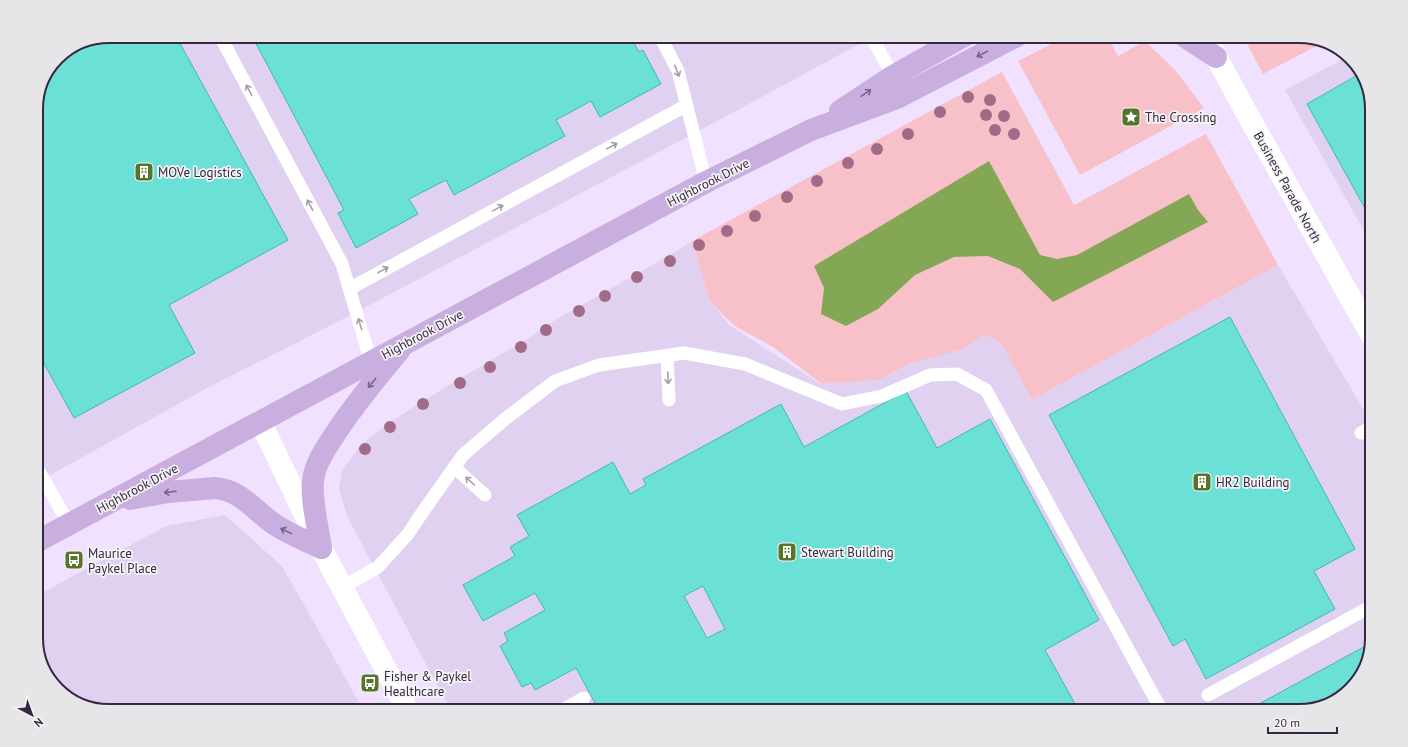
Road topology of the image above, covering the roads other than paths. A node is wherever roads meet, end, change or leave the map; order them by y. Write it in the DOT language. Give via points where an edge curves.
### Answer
graph roads {
  1 [pos="224,43"];
  2 [pos="664,43"];
  3 [pos="875,43"];
  4 [pos="952,43"];
  5 [pos="1003,43"];
  6 [pos="1195,43"];
  7 [pos="1209,43"];
  8 [pos="1214,43"];
  9 [pos="1216,57"];
  10 [pos="893,76"];
  11 [pos="686,105"];
  12 [pos="811,130"];
  13 [pos="706,182"];
  14 [pos="349,289"];
  15 [pos="1365,323"];
  16 [pos="406,342"];
  17 [pos="667,356"];
  18 [pos="371,362"];
  19 [pos="669,400"];
  20 [pos="260,421"];
  21 [pos="454,467"];
  22 [pos="43,478"];
  23 [pos="486,495"];
  24 [pos="109,503"];
  25 [pos="69,524"];
  26 [pos="43,538"];
  27 [pos="322,548"];
  28 [pos="343,587"];
  29 [pos="1365,610"];
  30 [pos="1208,695"];
  31 [pos="584,698"];
  32 [pos="404,704"];
  33 [pos="573,704"];
  34 [pos="1158,704"];
  14 -- 1 [label="lane, one-way" via="342,264"];
  2 -- 11 [label="lane, one-way" via="678,71"];
  3 -- 10 [label="lane"];
  4 -- 10 [label="main road, Highbrook Drive"];
  5 -- 12 [label="main road, Highbrook Drive, one-way" via="897,98"];
  6 -- 9 [label="main road"];
  7 -- 9 [label="street, Business Parade North"];
  8 -- 9 [label="main road"];
  9 -- 15 [label="street, Business Parade North"];
  12 -- 10 [label="main road, Highbrook Drive, one-way"];
  11 -- 13 [label="lane"];
  14 -- 11 [label="lane, one-way"];
  12 -- 13 [label="main road, Highbrook Drive"];
  13 -- 16 [label="main road, Highbrook Drive"];
  18 -- 14 [label="lane, one-way"];
  16 -- 18 [label="main road, Highbrook Drive"];
  16 -- 27 [label="main road, one-way" via="354,406 317,465 313,493"];
  17 -- 19 [label="lane, one-way"];
  17 -- 21 [label="lane" via="599,365 555,381 505,419 463,455"];
  17 -- 34 [label="lane" via="684,353 745,364 842,404 882,396 930,375 957,374 986,390"];
  18 -- 20 [label="main road, Highbrook Drive"];
  20 -- 24 [label="main road, Highbrook Drive"];
  20 -- 27 [label="street"];
  23 -- 21 [label="lane, one-way"];
  21 -- 28 [label="lane" via="408,534 378,567"];
  22 -- 25 [label="lane"];
  24 -- 25 [label="main road, Highbrook Drive"];
  27 -- 24 [label="main road, one-way" via="277,526 240,497 223,488 168,492"];
  25 -- 26 [label="main road, Highbrook Drive"];
  27 -- 28 [label="street"];
  28 -- 32 [label="street"];
  29 -- 30 [label="lane"];
  31 -- 33 [label="lane"];
}
